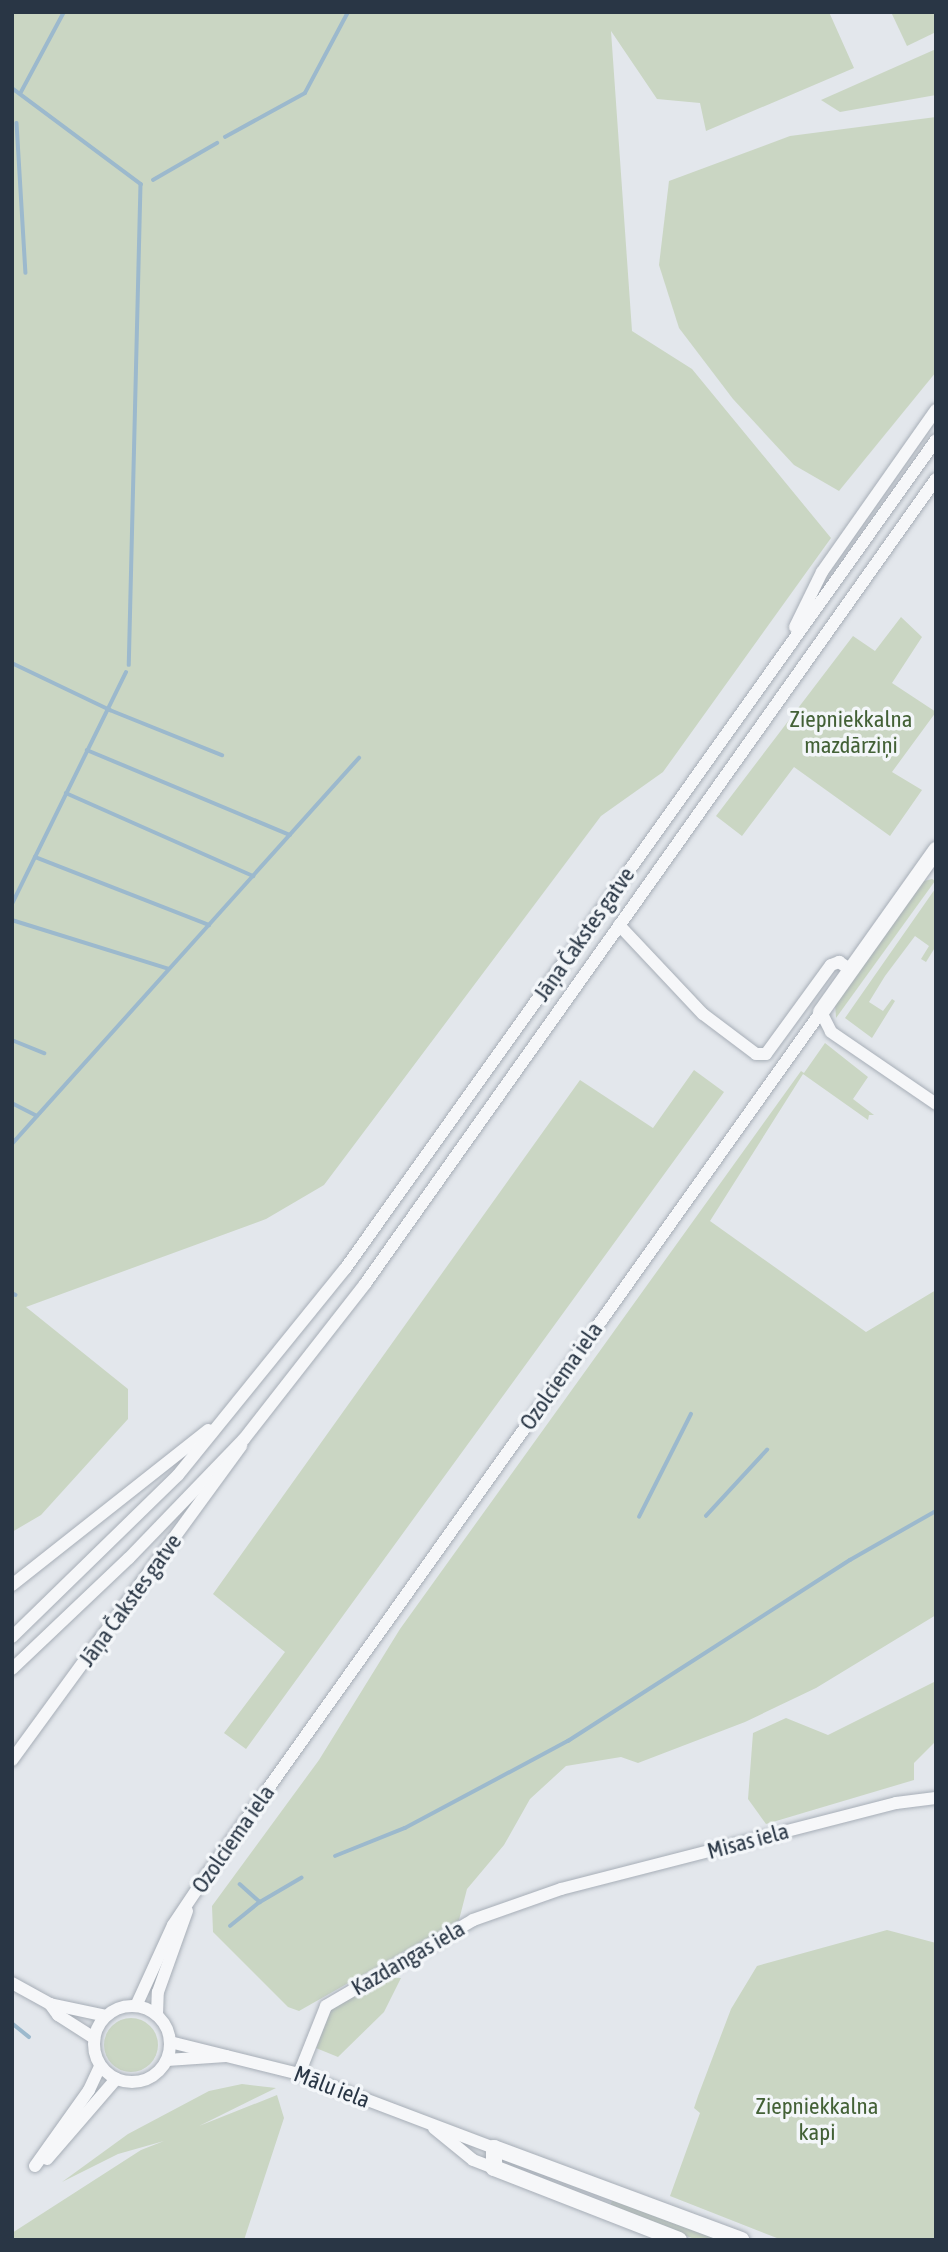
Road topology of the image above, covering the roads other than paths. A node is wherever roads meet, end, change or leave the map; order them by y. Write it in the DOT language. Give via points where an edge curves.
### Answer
graph roads {
  1 [pos="936,410"];
  2 [pos="936,440"];
  3 [pos="936,479"];
  4 [pos="783,651"];
  5 [pos="936,850"];
  6 [pos="930,871"];
  7 [pos="619,925"];
  8 [pos="851,971"];
  9 [pos="821,1012"];
  10 [pos="936,1104"];
  11 [pos="222,1419"];
  12 [pos="244,1438"];
  13 [pos="12,1585"];
  14 [pos="12,1637"];
  15 [pos="12,1669"];
  16 [pos="12,1759"];
  17 [pos="936,1798"];
  18 [pos="561,1889"];
  19 [pos="188,1904"];
  20 [pos="12,1983"];
  21 [pos="50,2004"];
  22 [pos="136,2006"];
  23 [pos="157,2015"];
  24 [pos="106,2016"];
  25 [pos="94,2038"];
  26 [pos="170,2042"];
  27 [pos="230,2056"];
  28 [pos="167,2060"];
  29 [pos="100,2066"];
  30 [pos="299,2074"];
  31 [pos="116,2079"];
  32 [pos="431,2126"];
  33 [pos="494,2148"];
  34 [pos="494,2168"];
  35 [pos="599,2186"];
  36 [pos="592,2206"];
  37 [pos="679,2240"];
  38 [pos="741,2240"];
  1 -- 4 [label="street" via="822,572"];
  2 -- 4 [label="street, Jāņa Čakstes gatve"];
  3 -- 7 [label="street, Jāņa Čakstes gatve"];
  4 -- 11 [label="street, Jāņa Čakstes gatve" via="383,1219"];
  5 -- 6 [label="street, Ozolciema iela"];
  6 -- 8 [label="street, Ozolciema iela"];
  7 -- 8 [label="street" via="704,1014 756,1054 766,1054 831,965 839,962"];
  7 -- 12 [label="street, Jāņa Čakstes gatve" via="365,1283"];
  8 -- 9 [label="street, Ozolciema iela"];
  9 -- 10 [label="street" via="831,1032"];
  9 -- 19 [label="street, Ozolciema iela"];
  11 -- 13 [label="street, Jāņa Čakstes gatve"];
  11 -- 14 [label="street, Jāņa Čakstes gatve" via="138,1518"];
  12 -- 15 [label="street, Jāņa Čakstes gatve" via="130,1558"];
  12 -- 16 [label="street, Jāņa Čakstes gatve" via="237,1456"];
  17 -- 18 [label="street, Misas iela" via="895,1803"];
  18 -- 30 [label="street, Kazdangas iela" via="472,1920 326,2006"];
  19 -- 22 [label="street, Ozolciema iela"];
  19 -- 23 [label="street, Ozolciema iela" via="158,1992"];
  20 -- 21 [label="street"];
  21 -- 24 [label="street"];
  21 -- 25 [label="street" via="58,2015"];
  22 -- 23 [label="street"];
  22 -- 24 [label="street"];
  23 -- 26 [label="street"];
  24 -- 25 [label="street"];
  25 -- 29 [label="street"];
  26 -- 27 [label="street, Mālu iela"];
  26 -- 28 [label="street"];
  27 -- 28 [label="street, Mālu iela"];
  27 -- 30 [label="street, Mālu iela"];
  28 -- 31 [label="street" via="139,2082"];
  29 -- 31 [label="street"];
  29 -- 31 [label="street" via="89,2090 35,2166 58,2148"];
  30 -- 32 [label="street, Mālu iela"];
  32 -- 33 [label="street, Mālu iela"];
  32 -- 34 [label="street, Mālu iela" via="473,2160"];
  33 -- 34 [label="street"];
  33 -- 35 [label="street, Mālu iela"];
  34 -- 36 [label="street, Mālu iela"];
  35 -- 36 [label="street"];
  35 -- 38 [label="street, Mālu iela"];
  36 -- 37 [label="street, Mālu iela"];
}
